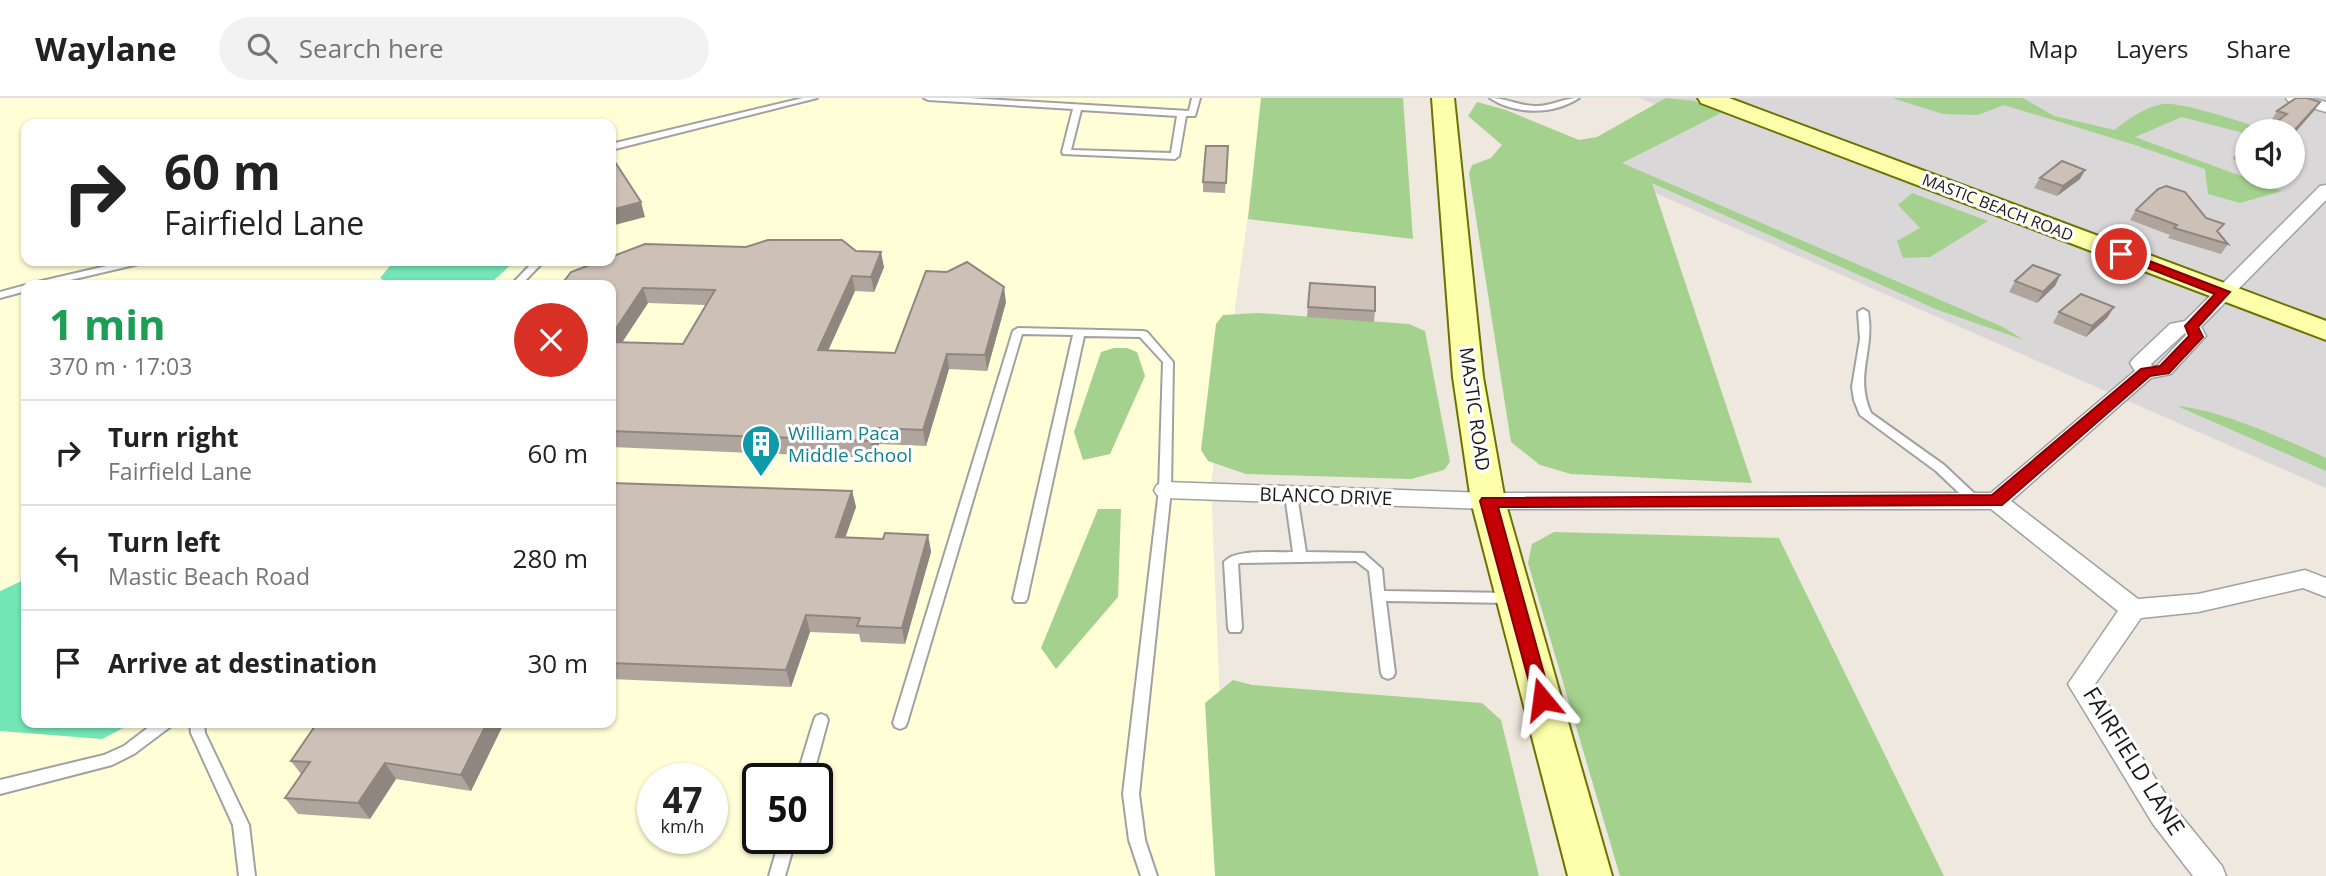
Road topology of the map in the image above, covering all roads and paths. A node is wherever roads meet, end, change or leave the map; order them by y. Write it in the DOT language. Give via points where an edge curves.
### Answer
graph roads {
  1 [pos="813,98"];
  2 [pos="928,98"];
  3 [pos="1196,98"];
  4 [pos="1443,98"];
  5 [pos="1494,98"];
  6 [pos="1575,98"];
  7 [pos="1709,98"];
  8 [pos="2293,98"];
  9 [pos="2326,107"];
  10 [pos="1077,108"];
  11 [pos="1182,113"];
  12 [pos="616,145"];
  13 [pos="2326,190"];
  14 [pos="119,266"];
  15 [pos="534,266"];
  16 [pos="58,280"];
  17 [pos="521,280"];
  18 [pos="21,289"];
  19 [pos="2224,292"];
  20 [pos="0,295"];
  21 [pos="1863,312"];
  22 [pos="2326,331"];
  23 [pos="1079,333"];
  24 [pos="1165,490"];
  25 [pos="1290,495"];
  26 [pos="1488,501"];
  27 [pos="1985,501"];
  28 [pos="1300,556"];
  29 [pos="2326,588"];
  30 [pos="1378,596"];
  31 [pos="1514,598"];
  32 [pos="1020,599"];
  33 [pos="2133,609"];
  34 [pos="1235,628"];
  35 [pos="1388,673"];
  36 [pos="821,720"];
  37 [pos="900,723"];
  38 [pos="158,728"];
  39 [pos="198,728"];
  40 [pos="809,763"];
  41 [pos="0,787"];
  42 [pos="783,854"];
  43 [pos="247,876"];
  44 [pos="777,876"];
  45 [pos="1149,876"];
  46 [pos="1590,876"];
  47 [pos="2211,876"];
  1 -- 12 [label="lane"];
  2 -- 10 [label="lane"];
  3 -- 11 [label="lane" via="1192,114"];
  4 -- 26 [label="main road, MASTIC ROAD" via="1468,377"];
  5 -- 6 [label="lane" via="1539,110"];
  7 -- 19 [label="main road, MASTIC BEACH ROAD"];
  8 -- 9 [label="street"];
  10 -- 11 [label="lane"];
  10 -- 11 [label="lane" via="1066,152 1175,156"];
  13 -- 19 [label="street"];
  14 -- 16 [label="lane"];
  15 -- 17 [label="lane"];
  18 -- 20 [label="lane"];
  19 -- 22 [label="main road, MASTIC BEACH ROAD"];
  19 -- 27 [label="street" via="2191,326 2177,328 2140,363 2146,372"];
  21 -- 27 [label="lane" via="1867,338 1856,378 1859,404 1866,415"];
  23 -- 24 [label="lane" via="1143,334 1168,362"];
  23 -- 32 [label="lane"];
  23 -- 37 [label="lane" via="1018,331"];
  24 -- 25 [label="street, BLANCO DRIVE"];
  24 -- 45 [label="lane" via="1131,794 1137,840"];
  25 -- 26 [label="street, BLANCO DRIVE"];
  25 -- 28 [label="lane"];
  26 -- 27 [label="street"];
  26 -- 31 [label="main road, MASTIC ROAD"];
  27 -- 33 [label="street"];
  28 -- 30 [label="lane" via="1359,556 1375,569"];
  28 -- 34 [label="lane" via="1231,562"];
  29 -- 33 [label="street" via="2305,579 2198,603"];
  30 -- 31 [label="lane"];
  30 -- 35 [label="lane"];
  31 -- 46 [label="main road, MASTIC ROAD"];
  33 -- 47 [label="street, FAIRFIELD LANE" via="2081,684 2163,815"];
  36 -- 40 [label="lane"];
  38 -- 41 [label="lane" via="107,761"];
  39 -- 43 [label="lane" via="240,825"];
  42 -- 44 [label="lane"];
}
